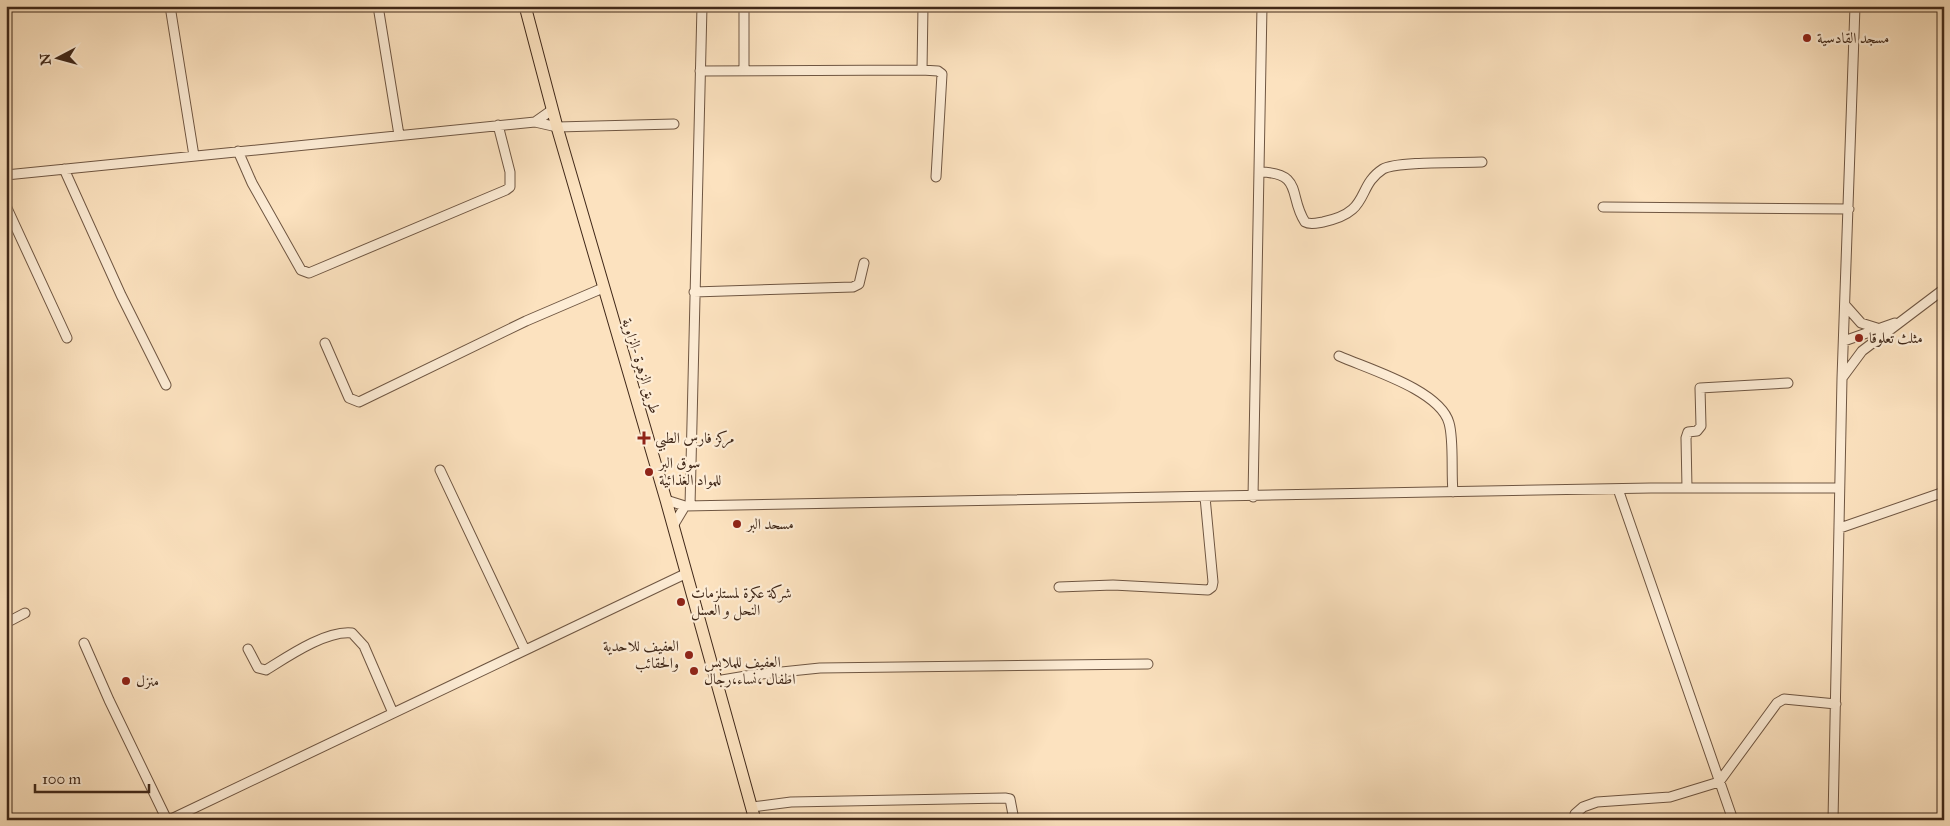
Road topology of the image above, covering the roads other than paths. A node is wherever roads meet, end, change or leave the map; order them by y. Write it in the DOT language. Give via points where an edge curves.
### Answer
graph roads {
  1 [pos="170,6"];
  2 [pos="378,6"];
  3 [pos="525,6"];
  4 [pos="702,6"];
  5 [pos="744,6"];
  6 [pos="923,6"];
  7 [pos="1262,6"];
  8 [pos="1855,6"];
  9 [pos="744,70"];
  10 [pos="922,70"];
  11 [pos="700,71"];
  12 [pos="552,110"];
  13 [pos="535,122"];
  14 [pos="674,124"];
  15 [pos="498,125"];
  16 [pos="556,127"];
  17 [pos="399,135"];
  18 [pos="238,151"];
  19 [pos="194,156"];
  20 [pos="1482,162"];
  21 [pos="64,169"];
  22 [pos="1260,172"];
  23 [pos="6,175"];
  24 [pos="936,178"];
  25 [pos="6,206"];
  26 [pos="1603,207"];
  27 [pos="1849,209"];
  28 [pos="864,263"];
  29 [pos="603,288"];
  30 [pos="1944,289"];
  31 [pos="694,292"];
  32 [pos="1845,304"];
  33 [pos="1898,322"];
  34 [pos="1877,328"];
  35 [pos="67,338"];
  36 [pos="325,343"];
  37 [pos="1843,344"];
  38 [pos="1862,350"];
  39 [pos="1339,356"];
  40 [pos="1842,378"];
  41 [pos="1788,383"];
  42 [pos="166,385"];
  43 [pos="440,470"];
  44 [pos="1687,488"];
  45 [pos="1839,488"];
  46 [pos="1618,489"];
  47 [pos="1453,492"];
  48 [pos="1944,492"];
  49 [pos="1205,497"];
  50 [pos="1252,497"];
  51 [pos="666,500"];
  52 [pos="687,506"];
  53 [pos="673,526"];
  54 [pos="1840,528"];
  55 [pos="685,574"];
  56 [pos="1059,588"];
  57 [pos="26,614"];
  58 [pos="6,623"];
  59 [pos="84,643"];
  60 [pos="248,649"];
  61 [pos="525,650"];
  62 [pos="1148,664"];
  63 [pos="716,681"];
  64 [pos="1836,704"];
  65 [pos="393,713"];
  66 [pos="1719,782"];
  67 [pos="752,807"];
  68 [pos="168,820"];
  69 [pos="756,820"];
  70 [pos="1014,820"];
  71 [pos="1574,820"];
  72 [pos="1732,820"];
  73 [pos="1833,820"];
  1 -- 19 [label="street"];
  2 -- 17 [label="street"];
  3 -- 12 [label="main road, طريق الزهرة -الزاوية"];
  4 -- 11 [label="street"];
  5 -- 9 [label="street"];
  6 -- 10 [label="street"];
  7 -- 22 [label="street"];
  8 -- 27 [label="street"];
  9 -- 10 [label="street"];
  9 -- 11 [label="street"];
  10 -- 24 [label="street" via="942,74"];
  11 -- 31 [label="street"];
  12 -- 13 [label="street"];
  12 -- 16 [label="main road, طريق الزهرة -الزاوية"];
  13 -- 15 [label="street"];
  13 -- 16 [label="street"];
  14 -- 16 [label="street"];
  15 -- 17 [label="street"];
  15 -- 18 [label="street" via="510,172 510,187 310,272 301,270 252,183"];
  16 -- 29 [label="main road, طريق الزهرة -الزاوية"];
  17 -- 18 [label="street"];
  18 -- 19 [label="street"];
  19 -- 21 [label="street"];
  20 -- 22 [label="street" via="1386,167 1372,180 1349,214 1312,224 1304,222 1296,192 1289,180 1272,172"];
  21 -- 23 [label="street"];
  21 -- 42 [label="street"];
  22 -- 50 [label="street"];
  25 -- 35 [label="street"];
  26 -- 27 [label="street"];
  27 -- 32 [label="street"];
  28 -- 31 [label="street" via="859,284 853,287"];
  29 -- 36 [label="street" via="526,321 360,402 349,398"];
  29 -- 51 [label="main road, طريق الزهرة -الزاوية"];
  30 -- 33 [label="street"];
  31 -- 52 [label="street"];
  32 -- 34 [label="street" via="1861,323"];
  32 -- 37 [label="street"];
  33 -- 34 [label="street"];
  33 -- 38 [label="street"];
  34 -- 37 [label="street"];
  37 -- 38 [label="street"];
  37 -- 40 [label="street"];
  38 -- 40 [label="street"];
  39 -- 47 [label="street" via="1420,391 1438,405 1449,422"];
  40 -- 45 [label="street"];
  41 -- 44 [label="street" via="1700,388 1701,426 1688,432 1686,438"];
  43 -- 61 [label="street"];
  44 -- 45 [label="street"];
  44 -- 46 [label="street"];
  45 -- 54 [label="street"];
  46 -- 47 [label="street"];
  46 -- 66 [label="street"];
  47 -- 50 [label="street"];
  48 -- 54 [label="street"];
  49 -- 50 [label="street"];
  49 -- 52 [label="street"];
  49 -- 56 [label="street" via="1213,582 1208,590 1112,585"];
  51 -- 52 [label="street"];
  51 -- 53 [label="main road, طريق الزهرة -الزاوية"];
  52 -- 53 [label="street"];
  53 -- 55 [label="main road, طريق الزهرة -الزاوية"];
  54 -- 64 [label="street"];
  55 -- 61 [label="street"];
  55 -- 63 [label="main road, طريق الزهرة -الزاوية"];
  57 -- 58 [label="street"];
  59 -- 68 [label="street"];
  60 -- 65 [label="street" via="258,668 266,670 326,638 352,632 364,646"];
  61 -- 65 [label="street"];
  62 -- 63 [label="street" via="820,668"];
  63 -- 67 [label="main road, طريق الزهرة -الزاوية"];
  64 -- 66 [label="street" via="1784,699 1777,703"];
  64 -- 73 [label="street"];
  65 -- 68 [label="street"];
  66 -- 71 [label="street" via="1670,797 1596,802 1583,807 1575,814"];
  66 -- 72 [label="street"];
  67 -- 69 [label="main road, طريق الزهرة -الزاوية"];
  67 -- 70 [label="street" via="791,802 1005,798 1012,804"];
}
